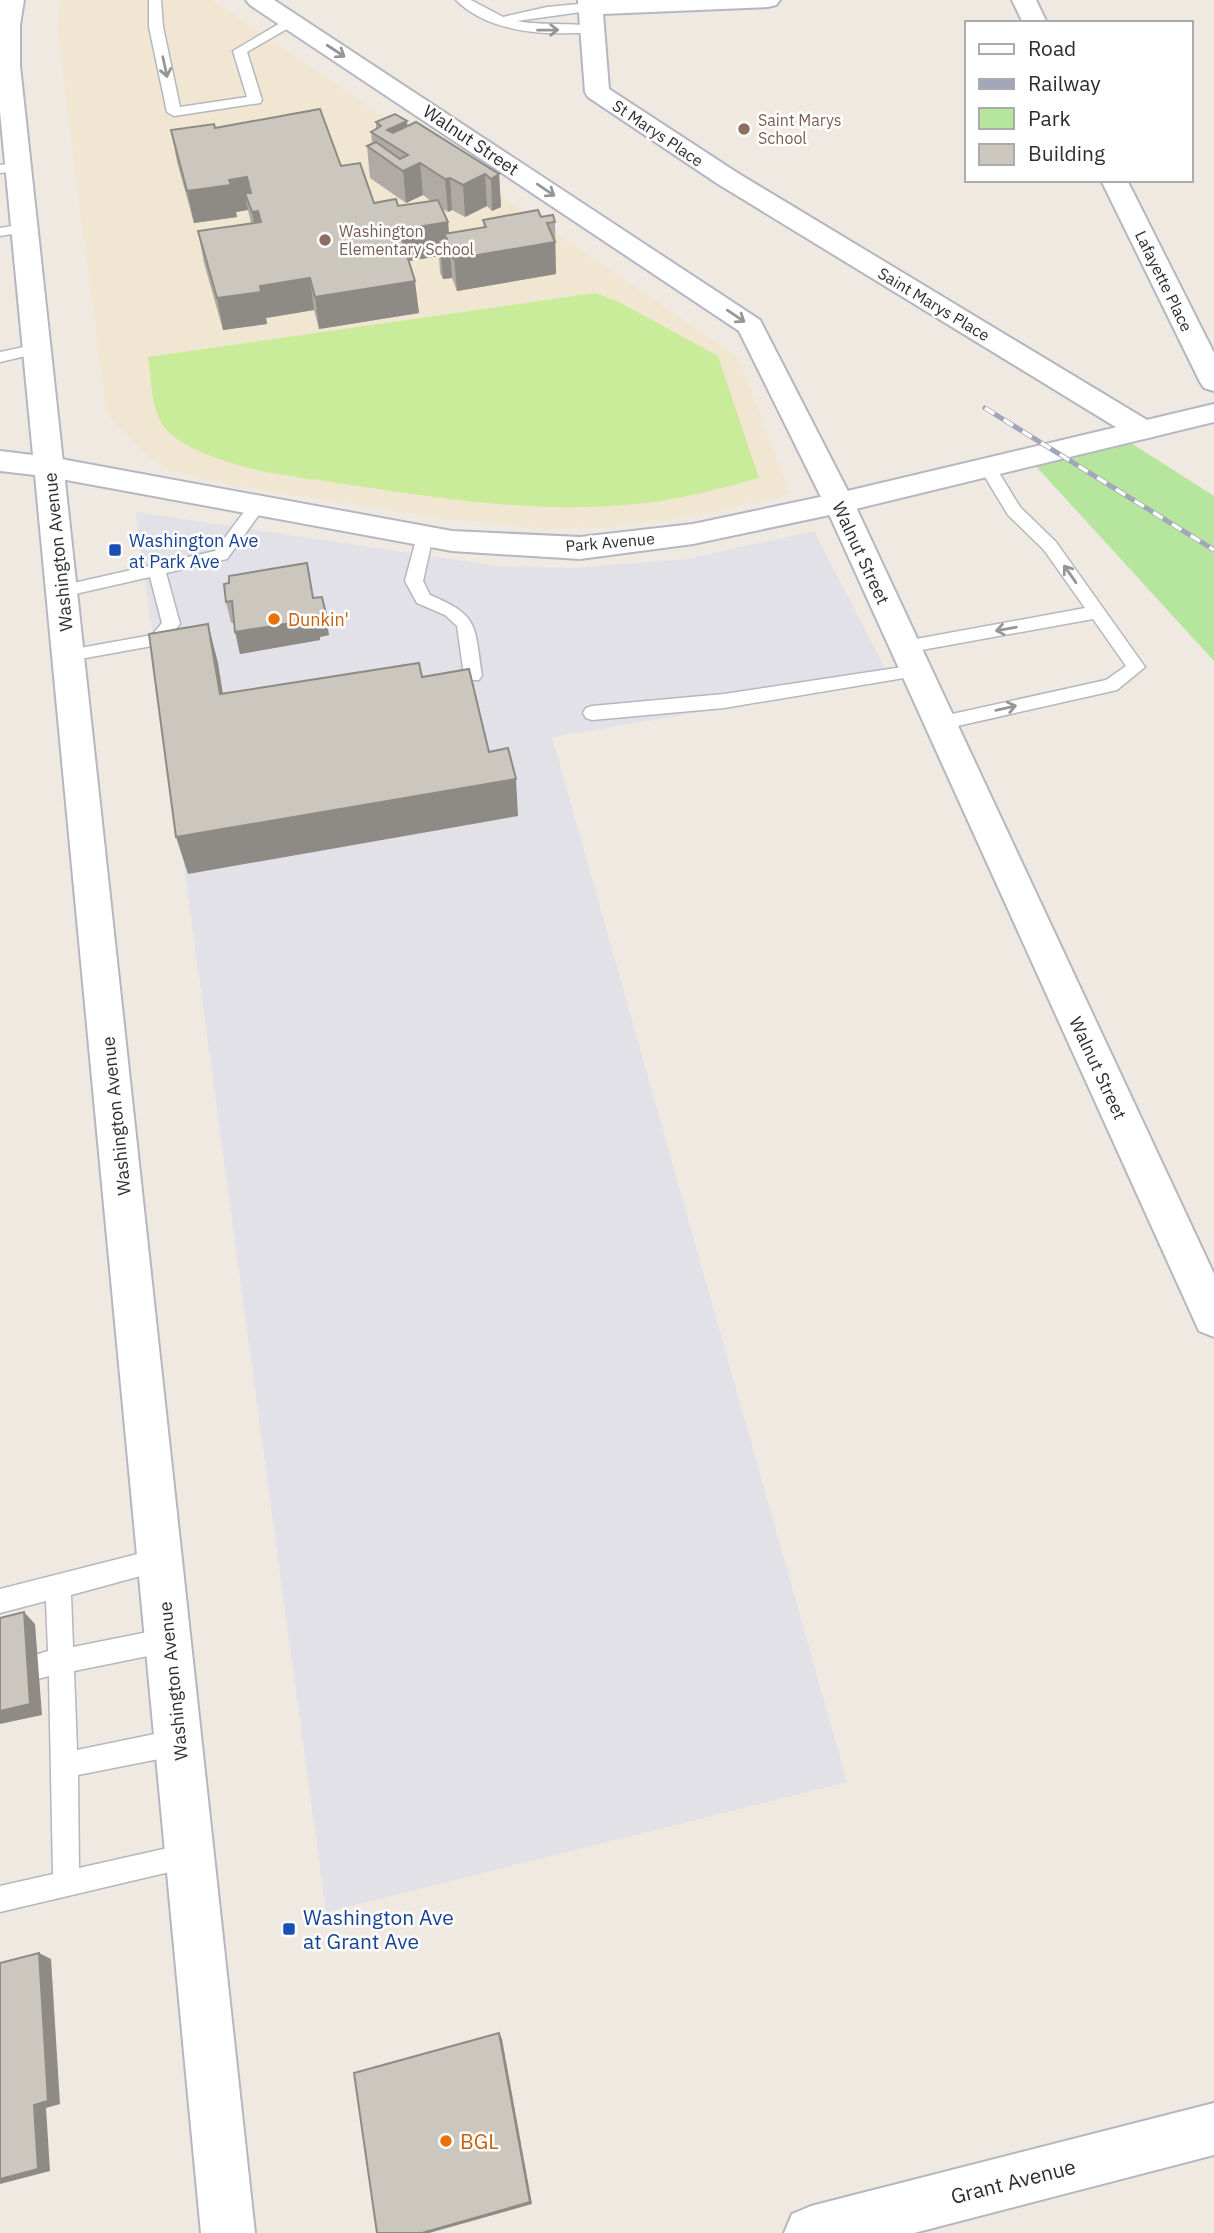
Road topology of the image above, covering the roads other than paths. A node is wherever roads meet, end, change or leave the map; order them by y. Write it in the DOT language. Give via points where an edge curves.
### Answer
graph roads {
  1 [pos="12,0"];
  2 [pos="155,0"];
  3 [pos="258,0"];
  4 [pos="462,0"];
  5 [pos="768,0"];
  6 [pos="1024,0"];
  7 [pos="591,11"];
  8 [pos="505,20"];
  9 [pos="1034,21"];
  10 [pos="292,22"];
  11 [pos="9,168"];
  12 [pos="727,178"];
  13 [pos="1115,182"];
  14 [pos="13,230"];
  15 [pos="38,349"];
  16 [pos="0,357"];
  17 [pos="1214,382"];
  18 [pos="1214,413"];
  19 [pos="1142,430"];
  20 [pos="0,461"];
  21 [pos="50,467"];
  22 [pos="988,467"];
  23 [pos="839,503"];
  24 [pos="258,505"];
  25 [pos="425,536"];
  26 [pos="157,570"];
  27 [pos="62,591"];
  28 [pos="1097,612"];
  29 [pos="69,656"];
  30 [pos="910,659"];
  31 [pos="472,675"];
  32 [pos="592,713"];
  33 [pos="940,723"];
  34 [pos="1214,1318"];
  35 [pos="160,1560"];
  36 [pos="58,1588"];
  37 [pos="0,1601"];
  38 [pos="168,1640"];
  39 [pos="50,1664"];
  40 [pos="179,1742"];
  41 [pos="65,1765"];
  42 [pos="190,1856"];
  43 [pos="66,1884"];
  44 [pos="0,1899"];
  45 [pos="1214,2129"];
  46 [pos="228,2233"];
  47 [pos="811,2233"];
  1 -- 11 [label="street, Washington Avenue" via="8,25"];
  2 -- 10 [label="lane, one-way" via="156,27 174,112 255,100 240,51"];
  3 -- 10 [label="street, Walnut Street"];
  4 -- 8 [label="lane" via="490,17"];
  5 -- 7 [label="street"];
  6 -- 9 [label="street"];
  7 -- 8 [label="lane" via="547,11"];
  8 -- 7 [label="lane, one-way" via="529,30"];
  7 -- 12 [label="street, St Marys Place" via="597,92"];
  10 -- 23 [label="street, Walnut Street, one-way" via="750,326"];
  11 -- 14 [label="street, Washington Avenue"];
  12 -- 19 [label="street, Saint Marys Place"];
  13 -- 17 [label="street, Lafayette Place"];
  14 -- 15 [label="street, Washington Avenue"];
  15 -- 16 [label="lane"];
  15 -- 21 [label="street, Washington Avenue"];
  18 -- 19 [label="street, Park Avenue"];
  19 -- 22 [label="street, Park Avenue"];
  20 -- 21 [label="street, Park Avenue"];
  21 -- 24 [label="street, Park Avenue"];
  21 -- 27 [label="street, Washington Avenue"];
  22 -- 23 [label="street, Park Avenue"];
  28 -- 22 [label="lane, one-way" via="1050,546 1014,511"];
  23 -- 25 [label="street, Park Avenue" via="693,534 580,548"];
  23 -- 30 [label="street, Walnut Street"];
  24 -- 25 [label="street, Park Avenue"];
  24 -- 26 [label="lane" via="221,555"];
  25 -- 31 [label="lane" via="414,581 424,599 451,611 465,624"];
  26 -- 27 [label="lane"];
  26 -- 29 [label="lane" via="170,624 157,640"];
  27 -- 29 [label="street, Washington Avenue"];
  28 -- 30 [label="lane, one-way"];
  33 -- 28 [label="lane, one-way" via="1122,680 1136,667"];
  29 -- 35 [label="street, Washington Avenue"];
  30 -- 32 [label="lane" via="724,701"];
  30 -- 33 [label="street, Walnut Street"];
  33 -- 34 [label="street, Walnut Street"];
  35 -- 36 [label="lane"];
  35 -- 38 [label="street, Washington Avenue"];
  36 -- 37 [label="lane"];
  36 -- 39 [label="lane"];
  38 -- 39 [label="lane"];
  38 -- 40 [label="street, Washington Avenue"];
  39 -- 41 [label="lane"];
  40 -- 41 [label="lane"];
  40 -- 42 [label="street, Washington Avenue"];
  41 -- 43 [label="lane"];
  42 -- 43 [label="lane"];
  42 -- 46 [label="street, Washington Avenue"];
  43 -- 44 [label="lane"];
  45 -- 47 [label="street, Grant Avenue"];
}
